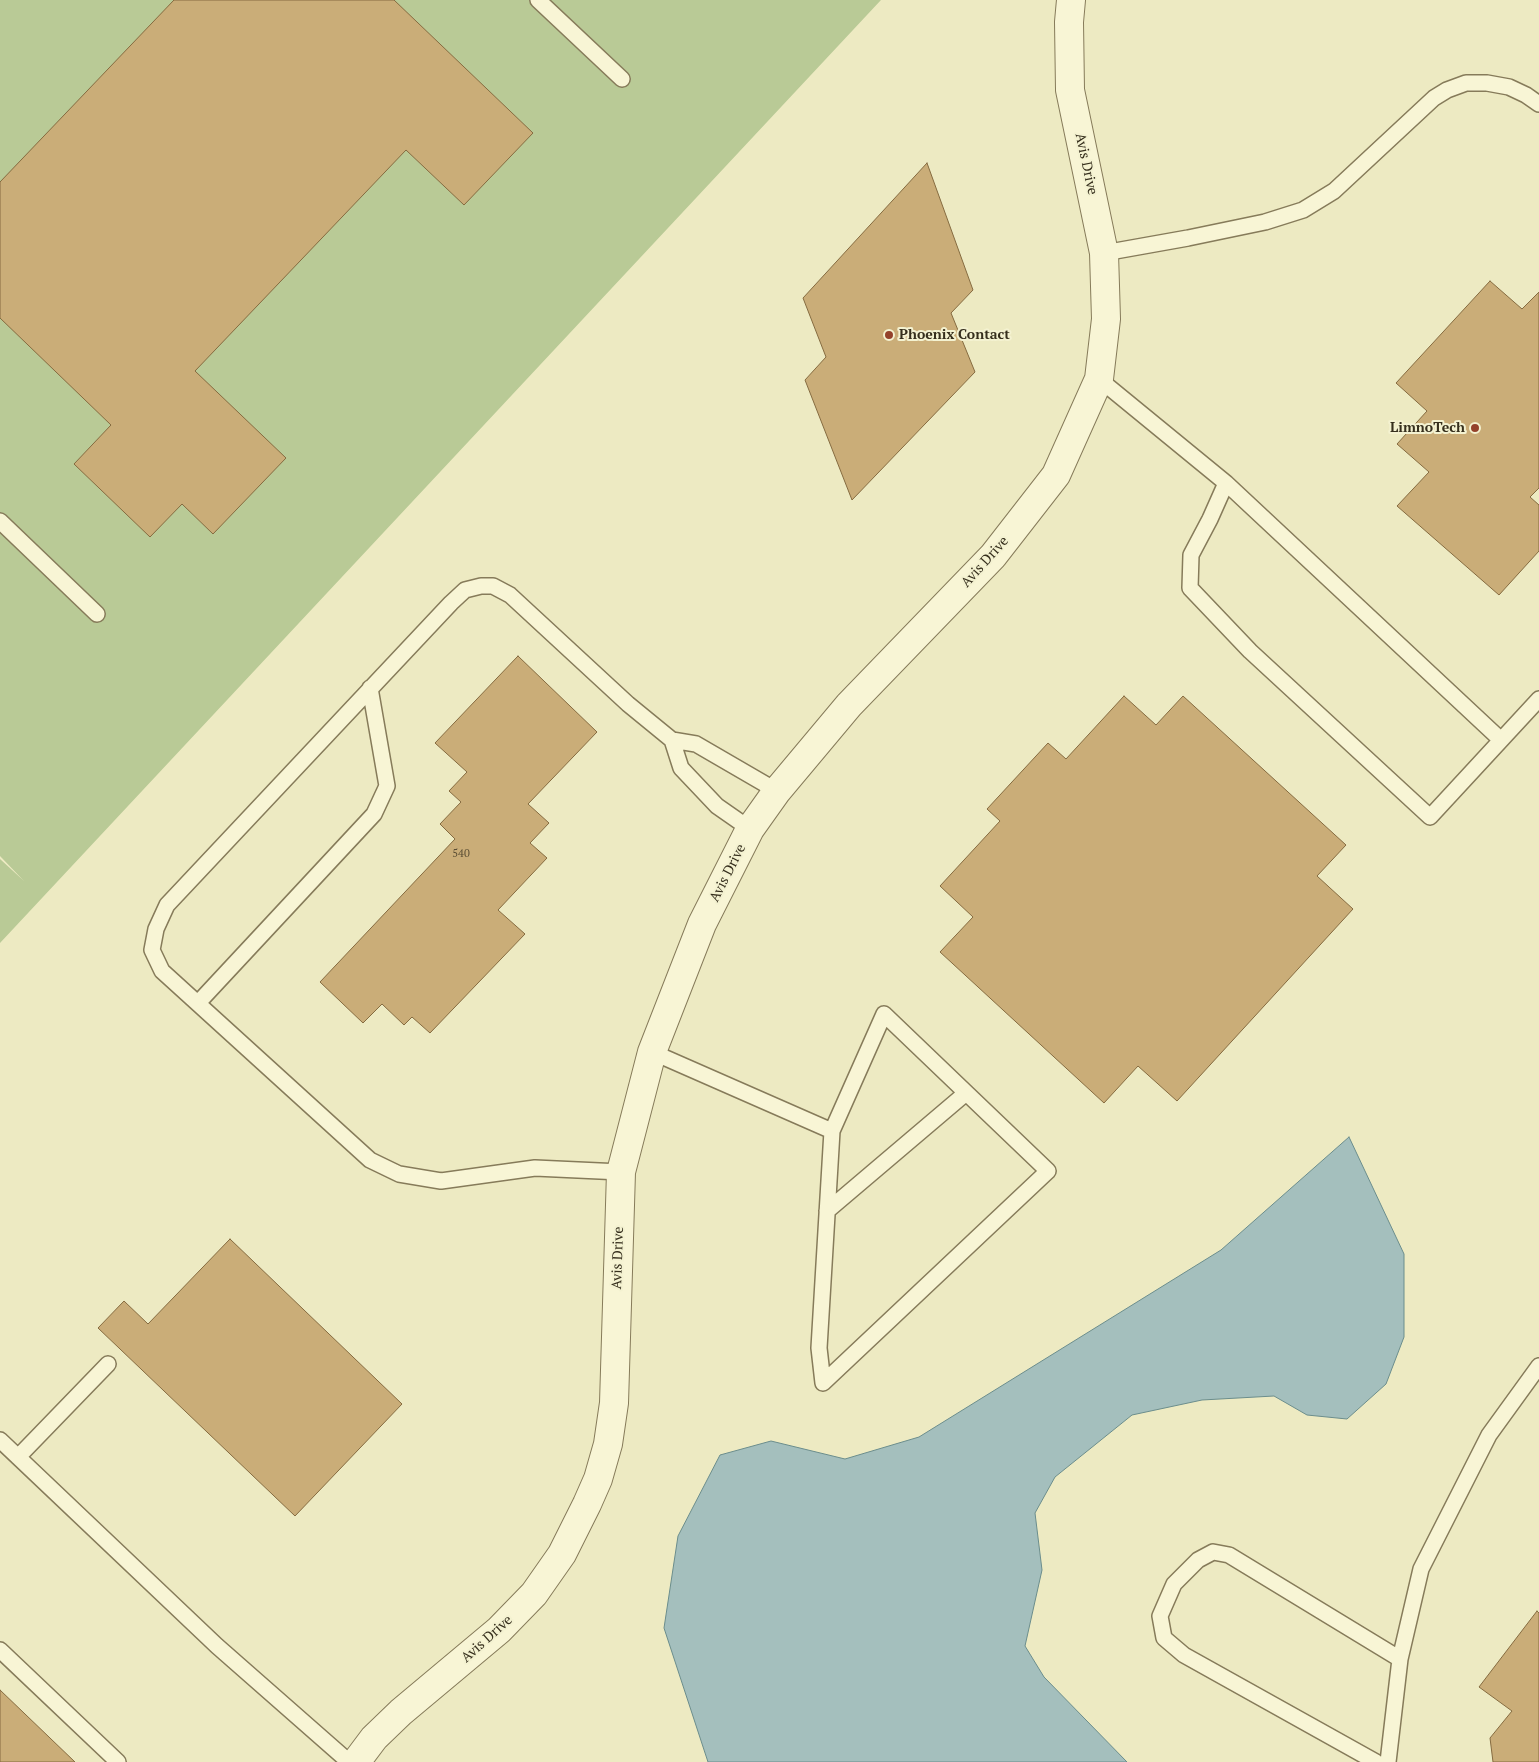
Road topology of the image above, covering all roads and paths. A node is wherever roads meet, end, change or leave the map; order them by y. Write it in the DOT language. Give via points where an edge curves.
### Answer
graph roads {
  1 [pos="538,0"];
  2 [pos="1071,0"];
  3 [pos="622,79"];
  4 [pos="1539,104"];
  5 [pos="1104,253"];
  6 [pos="1099,379"];
  7 [pos="1226,483"];
  8 [pos="0,521"];
  9 [pos="97,614"];
  10 [pos="370,688"];
  11 [pos="1539,699"];
  12 [pos="672,740"];
  13 [pos="1501,740"];
  14 [pos="777,791"];
  15 [pos="750,829"];
  16 [pos="198,1003"];
  17 [pos="652,1052"];
  18 [pos="966,1093"];
  19 [pos="832,1131"];
  20 [pos="621,1172"];
  21 [pos="827,1211"];
  22 [pos="108,1364"];
  23 [pos="1539,1366"];
  24 [pos="0,1440"];
  25 [pos="18,1457"];
  26 [pos="0,1650"];
  27 [pos="1400,1658"];
  28 [pos="118,1762"];
  29 [pos="349,1762"];
  30 [pos="356,1762"];
  31 [pos="1376,1762"];
  32 [pos="1388,1762"];
  1 -- 3 [label="lane"];
  2 -- 5 [label="street, Avis Drive" via="1068,22 1070,90"];
  4 -- 5 [label="lane" via="1509,87 1466,83 1434,98 1334,191 1303,210 1265,222"];
  5 -- 6 [label="street, Avis Drive" via="1106,319"];
  6 -- 7 [label="lane"];
  6 -- 14 [label="street, Avis Drive" via="1056,475 993,556 849,705"];
  7 -- 13 [label="lane"];
  7 -- 13 [label="lane" via="1192,555 1190,588 1250,651 1430,818"];
  8 -- 9 [label="lane"];
  10 -- 12 [label="lane" via="465,590 494,586 510,595 628,704"];
  10 -- 16 [label="lane" via="387,786 374,814"];
  10 -- 16 [label="lane" via="167,905 156,929 152,950 162,971"];
  11 -- 13 [label="lane"];
  12 -- 14 [label="lane" via="696,744"];
  12 -- 15 [label="lane" via="681,768 717,806"];
  14 -- 15 [label="street, Avis Drive"];
  15 -- 17 [label="street, Avis Drive" via="702,924"];
  16 -- 20 [label="lane" via="370,1160 399,1174 441,1181 535,1168"];
  17 -- 19 [label="lane"];
  17 -- 20 [label="street, Avis Drive"];
  18 -- 19 [label="lane" via="884,1014"];
  18 -- 21 [label="lane"];
  18 -- 21 [label="lane" via="1048,1171 823,1383 819,1348"];
  19 -- 21 [label="lane"];
  20 -- 30 [label="street, Avis Drive" via="614,1403 608,1444 588,1504 562,1554 534,1594 499,1630 401,1712 374,1738"];
  22 -- 25 [label="lane"];
  23 -- 27 [label="lane" via="1489,1435 1421,1569"];
  24 -- 25 [label="lane"];
  25 -- 29 [label="lane" via="217,1646"];
  26 -- 28 [label="lane"];
  27 -- 31 [label="lane" via="1229,1554 1213,1552 1198,1560 1174,1584 1160,1616 1164,1638 1184,1655"];
  27 -- 32 [label="lane"];
}
